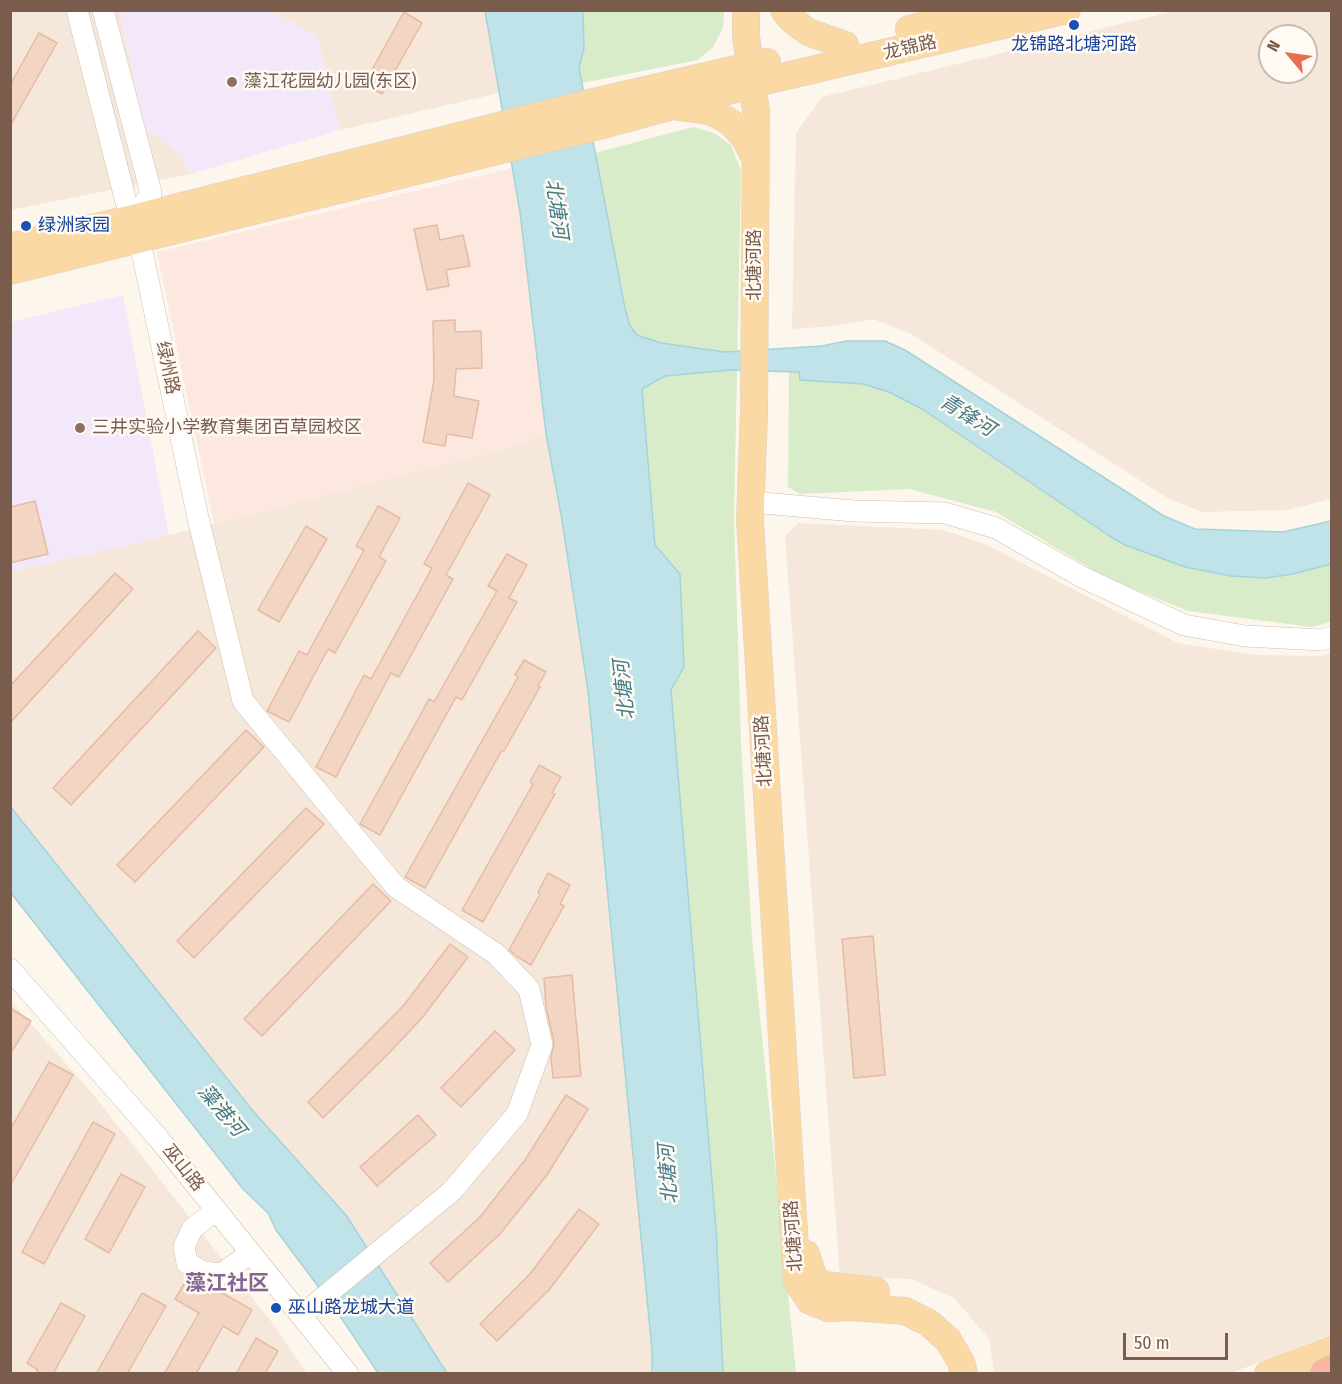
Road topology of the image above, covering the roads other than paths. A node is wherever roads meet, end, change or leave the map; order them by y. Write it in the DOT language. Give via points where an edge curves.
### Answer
graph roads {
  1 [pos="78,10"];
  2 [pos="104,10"];
  3 [pos="746,10"];
  4 [pos="765,10"];
  5 [pos="784,10"];
  6 [pos="985,10"];
  7 [pos="1067,10"];
  8 [pos="845,45"];
  9 [pos="759,73"];
  10 [pos="669,106"];
  11 [pos="592,115"];
  12 [pos="755,158"];
  13 [pos="137,229"];
  14 [pos="10,247"];
  15 [pos="10,271"];
  16 [pos="761,337"];
  17 [pos="759,503"];
  18 [pos="1332,637"];
  19 [pos="10,969"];
  20 [pos="216,1210"];
  21 [pos="251,1253"];
  22 [pos="309,1309"];
  23 [pos="1332,1350"];
  24 [pos="1332,1371"];
  25 [pos="348,1374"];
  26 [pos="964,1374"];
  27 [pos="980,1374"];
  28 [pos="1268,1374"];
  29 [pos="1326,1374"];
  1 -- 13 [label="street, 绿州路" via="126,202"];
  2 -- 13 [label="street" via="151,193"];
  3 -- 9 [label="main road, 北塘河路" via="746,36"];
  4 -- 9 [label="main road, 北塘河路"];
  5 -- 8 [label="main road" via="808,32"];
  6 -- 8 [label="main road, 龙锦路"];
  7 -- 9 [label="main road, 龙锦路"];
  8 -- 9 [label="main road, 龙锦路"];
  9 -- 10 [label="main road"];
  9 -- 11 [label="main road"];
  9 -- 12 [label="main road, 北塘河路"];
  9 -- 16 [label="main road, 北塘河路" via="773,107"];
  10 -- 11 [label="main road"];
  10 -- 12 [label="main road" via="705,110 730,122 745,138"];
  11 -- 13 [label="main road"];
  12 -- 16 [label="main road, 北塘河路"];
  13 -- 14 [label="main road"];
  13 -- 15 [label="main road"];
  13 -- 22 [label="street, 绿州路" via="198,518 243,701 396,887 496,954 529,989 542,1045 517,1114 452,1191"];
  16 -- 17 [label="main road, 北塘河路"];
  17 -- 18 [label="street" via="945,513 996,528 1082,577 1184,625 1245,636 1321,640"];
  17 -- 26 [label="main road, 北塘河路" via="752,543 797,1281 810,1301 828,1308 905,1311 929,1323 948,1340"];
  17 -- 27 [label="main road, 北塘河路" via="807,1262 814,1279 825,1286 906,1292 925,1300 968,1340"];
  19 -- 20 [label="street, 巫山路"];
  20 -- 21 [label="street, 巫山路"];
  20 -- 21 [label="street" via="192,1229 184,1247 187,1263 202,1272 221,1274"];
  21 -- 22 [label="street, 巫山路"];
  22 -- 25 [label="street, 巫山路"];
  23 -- 28 [label="main road"];
  24 -- 29 [label="highway"];
}
